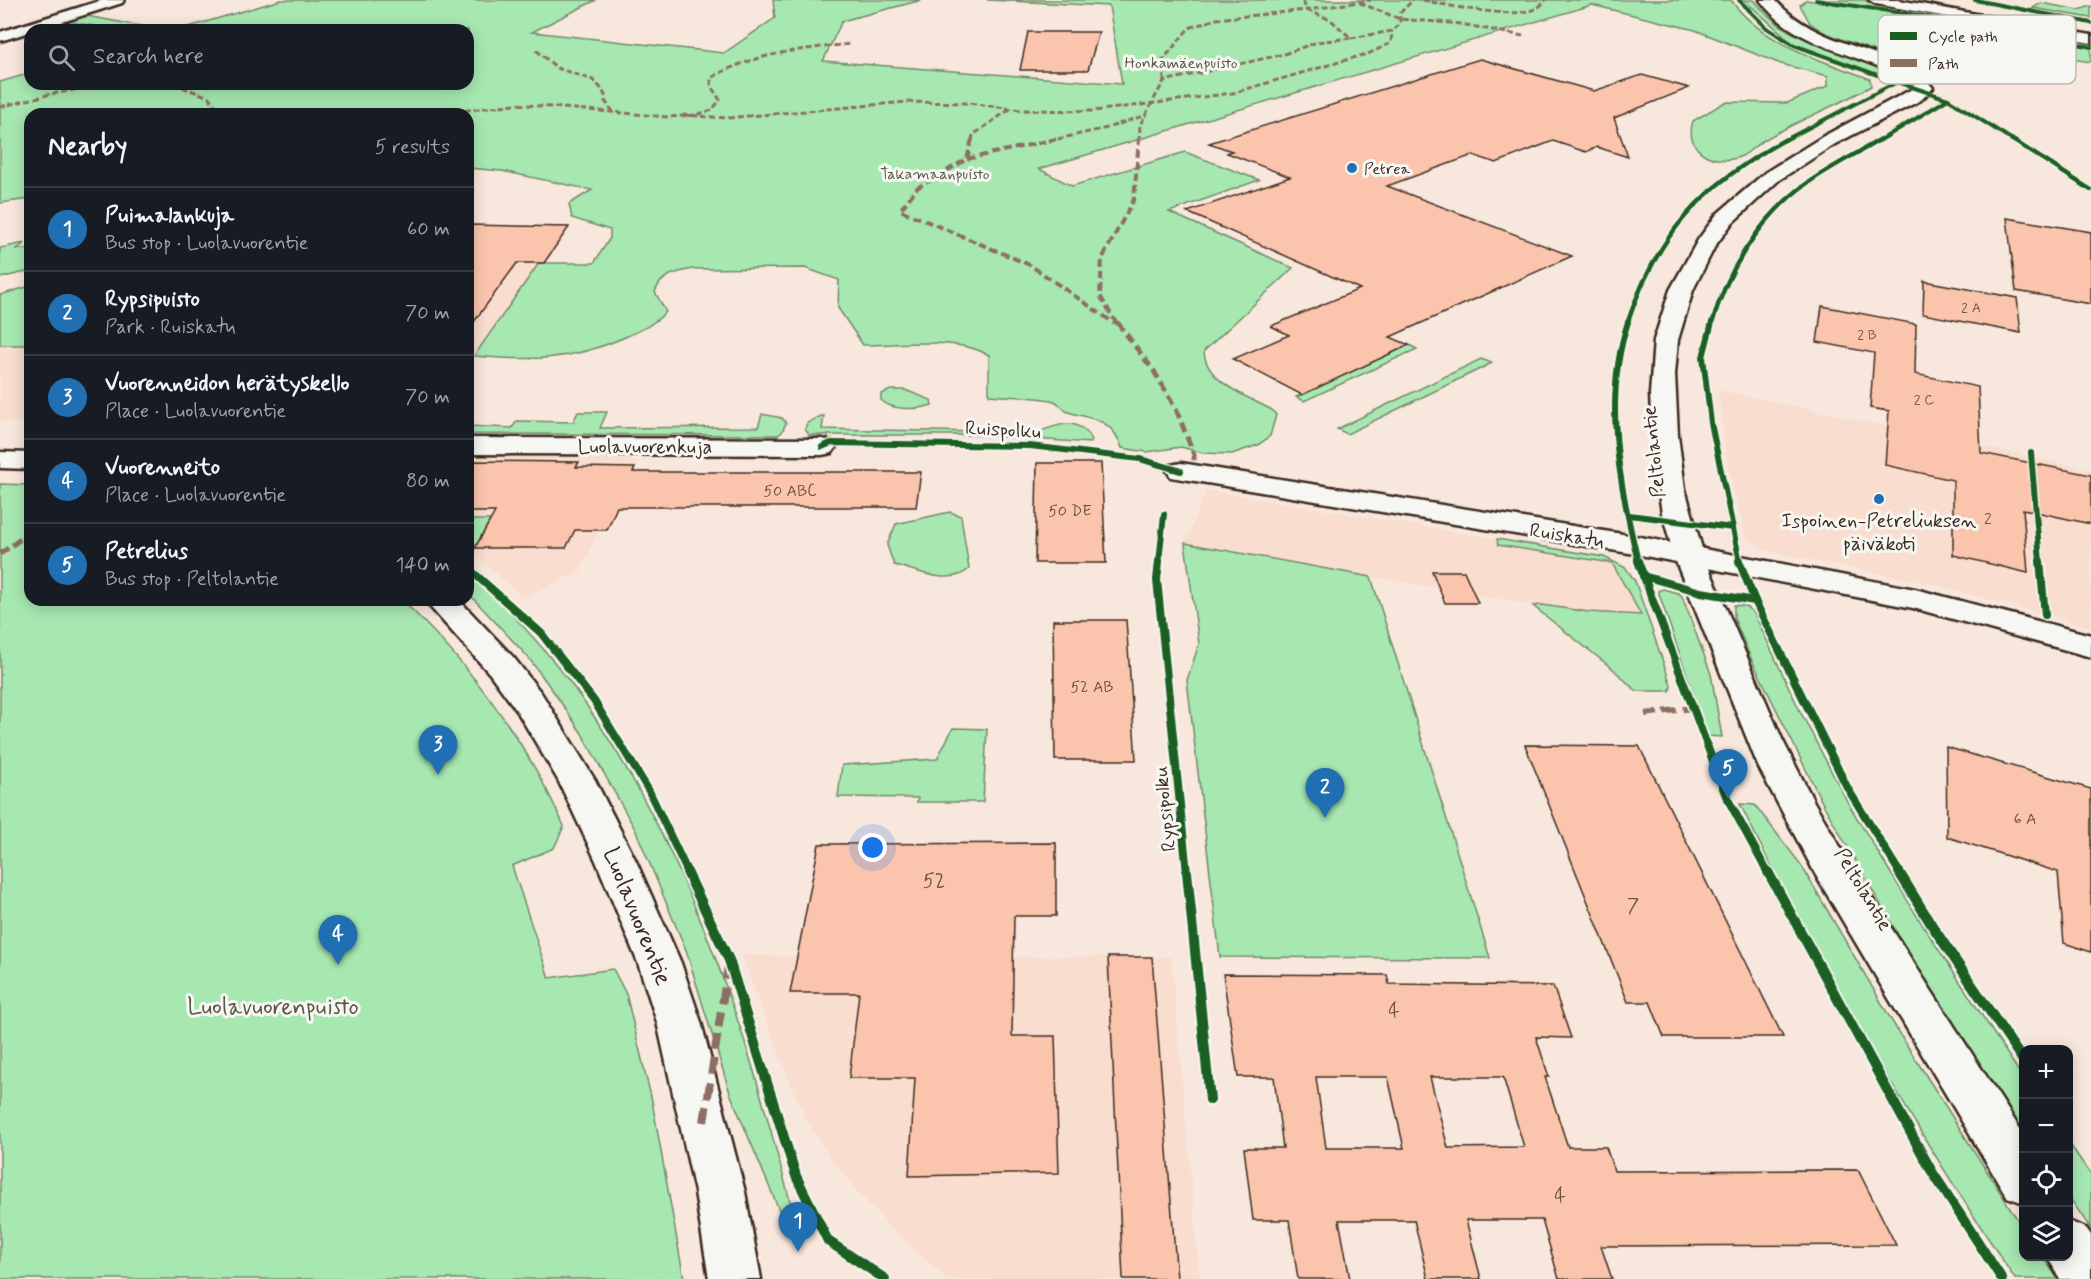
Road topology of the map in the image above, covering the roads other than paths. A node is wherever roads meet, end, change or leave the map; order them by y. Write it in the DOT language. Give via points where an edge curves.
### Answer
graph roads {
  1 [pos="117,0"];
  2 [pos="1767,0"];
  3 [pos="1876,0"];
  4 [pos="1919,0"];
  5 [pos="2006,0"];
  6 [pos="1959,15"];
  7 [pos="2003,15"];
  8 [pos="2017,15"];
  9 [pos="41,24"];
  10 [pos="2076,28"];
  11 [pos="24,29"];
  12 [pos="2091,31"];
  13 [pos="2076,36"];
  14 [pos="0,37"];
  15 [pos="2091,39"];
  16 [pos="1878,61"];
  17 [pos="1924,84"];
  18 [pos="474,446"];
  19 [pos="822,447"];
  20 [pos="0,460"];
  21 [pos="24,461"];
  22 [pos="1181,471"];
  23 [pos="1690,556"];
  24 [pos="446,606"];
  25 [pos="2091,646"];
  26 [pos="2019,1171"];
  27 [pos="2073,1253"];
  28 [pos="2091,1278"];
  29 [pos="735,1279"];
  1 -- 9 [label="street"];
  2 -- 16 [label="street, Peltolantie" via="1804,32"];
  3 -- 6 [label="street"];
  4 -- 7 [label="street"];
  5 -- 8 [label="street" via="1999,6"];
  10 -- 12 [label="street"];
  11 -- 14 [label="street"];
  13 -- 15 [label="street"];
  17 -- 23 [label="street, Peltolantie" via="1925,88 1915,96 1812,151 1752,192 1721,223 1692,267 1666,340 1664,376 1665,448 1671,488"];
  18 -- 19 [label="street, Luolavuorenkuja"];
  20 -- 21 [label="street"];
  22 -- 23 [label="street, Ruiskatu"];
  23 -- 25 [label="street, Ruiskatu" via="1915,599"];
  23 -- 26 [label="street, Peltolantie" via="1701,592 1782,778 1832,869"];
  24 -- 29 [label="street, Luolavuorentie" via="484,645 532,705 607,837 676,1015 730,1235"];
  27 -- 28 [label="street"];
}
